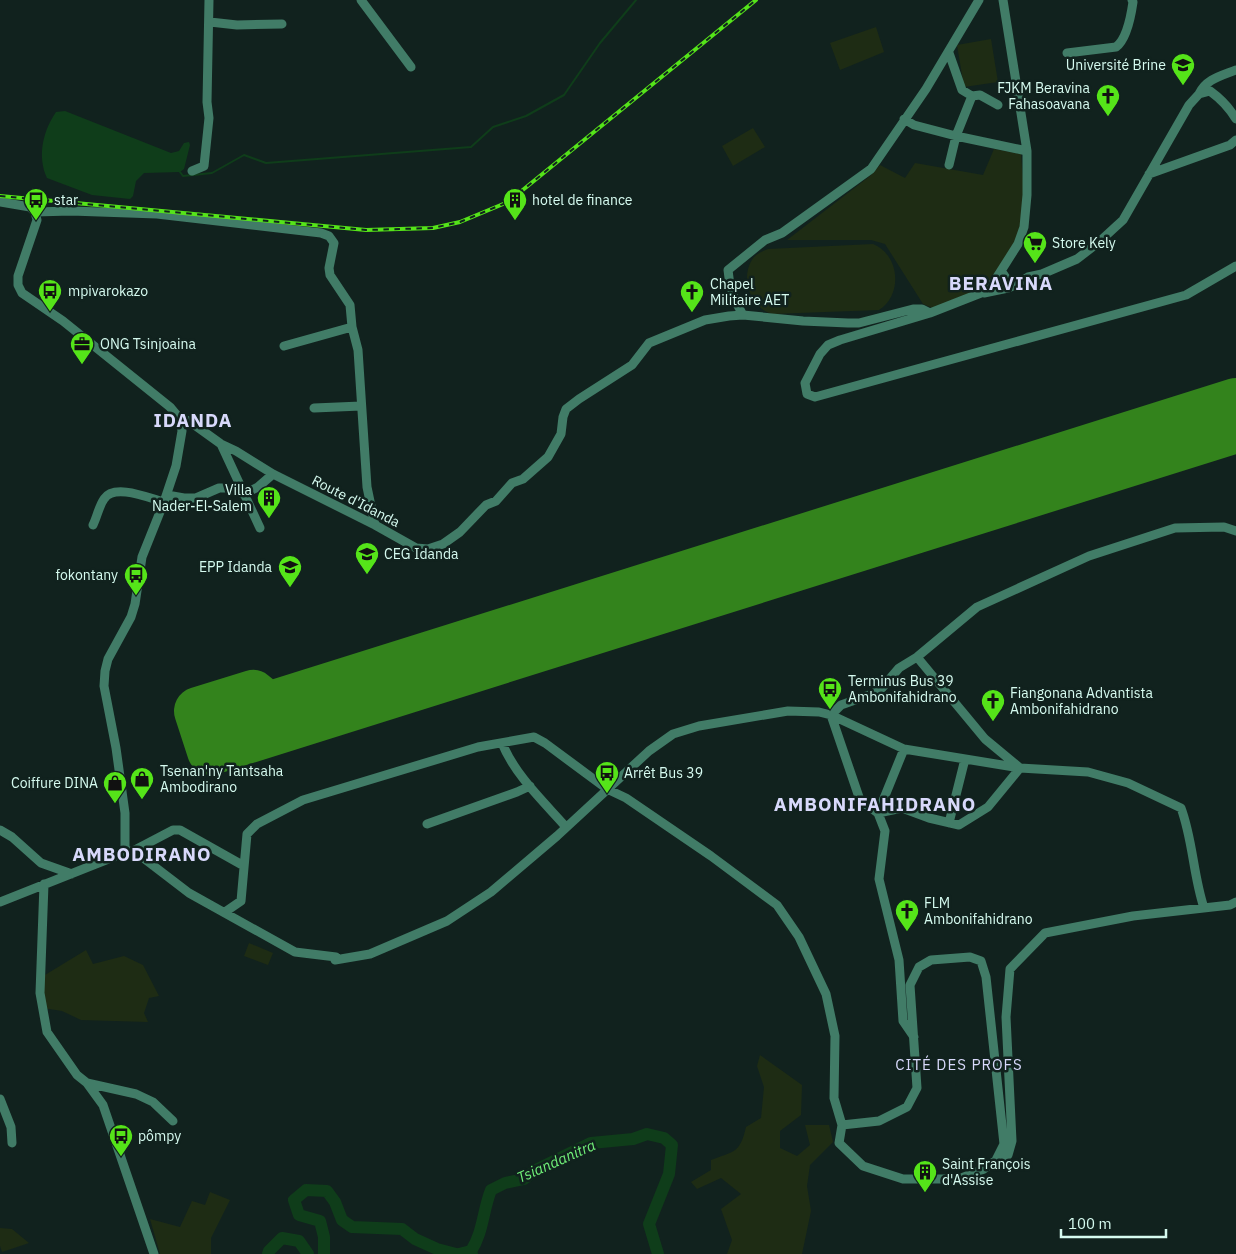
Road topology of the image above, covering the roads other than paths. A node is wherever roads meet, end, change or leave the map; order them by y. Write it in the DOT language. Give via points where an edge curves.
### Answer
graph roads {
  1 [pos="209,0"];
  2 [pos="361,0"];
  3 [pos="979,0"];
  4 [pos="1003,0"];
  5 [pos="1132,0"];
  6 [pos="210,22"];
  7 [pos="282,24"];
  8 [pos="949,53"];
  9 [pos="1067,53"];
  10 [pos="411,67"];
  11 [pos="1236,70"];
  12 [pos="1199,94"];
  13 [pos="972,96"];
  14 [pos="998,105"];
  15 [pos="904,119"];
  16 [pos="1236,119"];
  17 [pos="956,136"];
  18 [pos="1236,140"];
  19 [pos="1027,151"];
  20 [pos="948,165"];
  21 [pos="192,171"];
  22 [pos="1149,174"];
  23 [pos="0,202"];
  24 [pos="35,212"];
  25 [pos="1236,266"];
  26 [pos="1002,272"];
  27 [pos="1015,285"];
  28 [pos="981,293"];
  29 [pos="930,313"];
  30 [pos="743,315"];
  31 [pos="352,327"];
  32 [pos="284,346"];
  33 [pos="361,406"];
  34 [pos="314,408"];
  35 [pos="180,419"];
  36 [pos="221,444"];
  37 [pos="273,474"];
  38 [pos="244,494"];
  39 [pos="165,499"];
  40 [pos="93,525"];
  41 [pos="375,525"];
  42 [pos="260,528"];
  43 [pos="1236,532"];
  44 [pos="917,657"];
  45 [pos="831,715"];
  46 [pos="502,743"];
  47 [pos="904,749"];
  48 [pos="966,759"];
  49 [pos="1020,768"];
  50 [pos="530,786"];
  51 [pos="607,789"];
  52 [pos="878,813"];
  53 [pos="949,822"];
  54 [pos="427,824"];
  55 [pos="566,827"];
  56 [pos="0,830"];
  57 [pos="128,850"];
  58 [pos="244,866"];
  59 [pos="72,874"];
  60 [pos="44,884"];
  61 [pos="0,902"];
  62 [pos="1236,902"];
  63 [pos="1204,908"];
  64 [pos="225,912"];
  65 [pos="914,1037"];
  66 [pos="87,1084"];
  67 [pos="0,1099"];
  68 [pos="173,1121"];
  69 [pos="842,1124"];
  70 [pos="12,1143"];
  71 [pos="996,1160"];
  72 [pos="154,1254"];
  1 -- 6 [label="street"];
  2 -- 10 [label="street"];
  3 -- 8 [label="street"];
  4 -- 19 [label="street"];
  5 -- 9 [label="street" via="1121,43 1116,47"];
  6 -- 7 [label="street"];
  6 -- 21 [label="street" via="209,118 204,166"];
  8 -- 13 [label="street" via="962,90"];
  8 -- 15 [label="street"];
  11 -- 12 [label="street" via="1213,78"];
  12 -- 16 [label="street" via="1210,91"];
  12 -- 22 [label="street"];
  13 -- 14 [label="street" via="980,95"];
  13 -- 17 [label="street"];
  15 -- 17 [label="street" via="914,125"];
  15 -- 30 [label="street" via="871,169 782,233 765,240 728,270 728,280"];
  17 -- 19 [label="street"];
  17 -- 20 [label="street"];
  18 -- 22 [label="street"];
  19 -- 26 [label="street" via="1028,195 1024,227"];
  22 -- 27 [label="street" via="1122,220 1099,242 1077,258"];
  23 -- 24 [label="street" via="30,207"];
  24 -- 31 [label="street" via="157,214 321,233 334,243 330,276 350,305"];
  24 -- 35 [label="street, Route d'Idanda" via="37,220 18,276 22,293 63,321 170,407"];
  25 -- 29 [label="street" via="1186,295 824,395 814,397 807,394 805,383 828,345"];
  26 -- 27 [label="street" via="1008,282"];
  26 -- 28 [label="street"];
  27 -- 28 [label="street"];
  28 -- 29 [label="street"];
  29 -- 30 [label="street, Route d'Idanda" via="913,309 859,323 803,322"];
  30 -- 41 [label="street, Route d'Idanda" via="705,320 649,343 632,365 566,409 562,434 548,457 523,479 512,483 443,544 428,549 416,548"];
  31 -- 32 [label="street"];
  31 -- 33 [label="street" via="358,350"];
  33 -- 34 [label="street"];
  33 -- 41 [label="street" via="367,487"];
  35 -- 36 [label="street, Route d'Idanda" via="189,421"];
  35 -- 39 [label="street" via="182,431 176,466"];
  36 -- 37 [label="street, Route d'Idanda"];
  36 -- 38 [label="street"];
  37 -- 38 [label="street"];
  37 -- 41 [label="street, Route d'Idanda"];
  38 -- 39 [label="street" via="219,488 196,498"];
  38 -- 42 [label="street"];
  39 -- 40 [label="street" via="110,492"];
  39 -- 57 [label="street" via="142,557 135,604 105,671 104,686 126,813"];
  43 -- 44 [label="street" via="1224,527 1175,528 1089,556 977,607"];
  44 -- 45 [label="street" via="899,668 882,688 841,705"];
  44 -- 49 [label="street" via="985,739"];
  45 -- 47 [label="street"];
  45 -- 51 [label="street" via="788,711 699,726 673,734"];
  45 -- 52 [label="street" via="860,800"];
  46 -- 50 [label="street"];
  46 -- 51 [label="street" via="534,737"];
  46 -- 58 [label="street" via="478,747 304,800 257,824 246,834"];
  47 -- 48 [label="street"];
  47 -- 52 [label="street"];
  48 -- 49 [label="street"];
  48 -- 53 [label="street"];
  49 -- 53 [label="street" via="988,807 959,825"];
  49 -- 63 [label="street" via="1088,772 1128,783 1181,808"];
  50 -- 54 [label="street"];
  50 -- 55 [label="street"];
  51 -- 55 [label="street"];
  51 -- 69 [label="street" via="626,798 777,905 799,937 826,994 835,1036 834,1098"];
  52 -- 53 [label="street" via="902,808"];
  52 -- 65 [label="street" via="885,831 879,879 898,960 903,1021"];
  55 -- 64 [label="street" via="491,892 447,921 370,954 335,960 336,957 295,952"];
  56 -- 59 [label="street" via="41,863"];
  57 -- 58 [label="street" via="173,830 180,830"];
  57 -- 59 [label="street"];
  57 -- 64 [label="street" via="189,893"];
  58 -- 64 [label="street" via="242,901"];
  59 -- 60 [label="street"];
  60 -- 61 [label="street"];
  60 -- 66 [label="street" via="40,993 46,1032"];
  62 -- 63 [label="street"];
  63 -- 71 [label="street" via="1133,916 1046,932 1010,969 1006,1017 1012,1141 1008,1155"];
  65 -- 69 [label="street" via="917,1088 907,1107 879,1121"];
  65 -- 71 [label="street" via="910,985 919,967 931,960 970,956 981,961 986,976 1004,1144"];
  66 -- 68 [label="street" via="136,1094 153,1102"];
  66 -- 72 [label="street" via="103,1105"];
  67 -- 70 [label="street" via="11,1127"];
  69 -- 71 [label="street" via="840,1143 863,1166 903,1179 958,1179 984,1169"];
}
